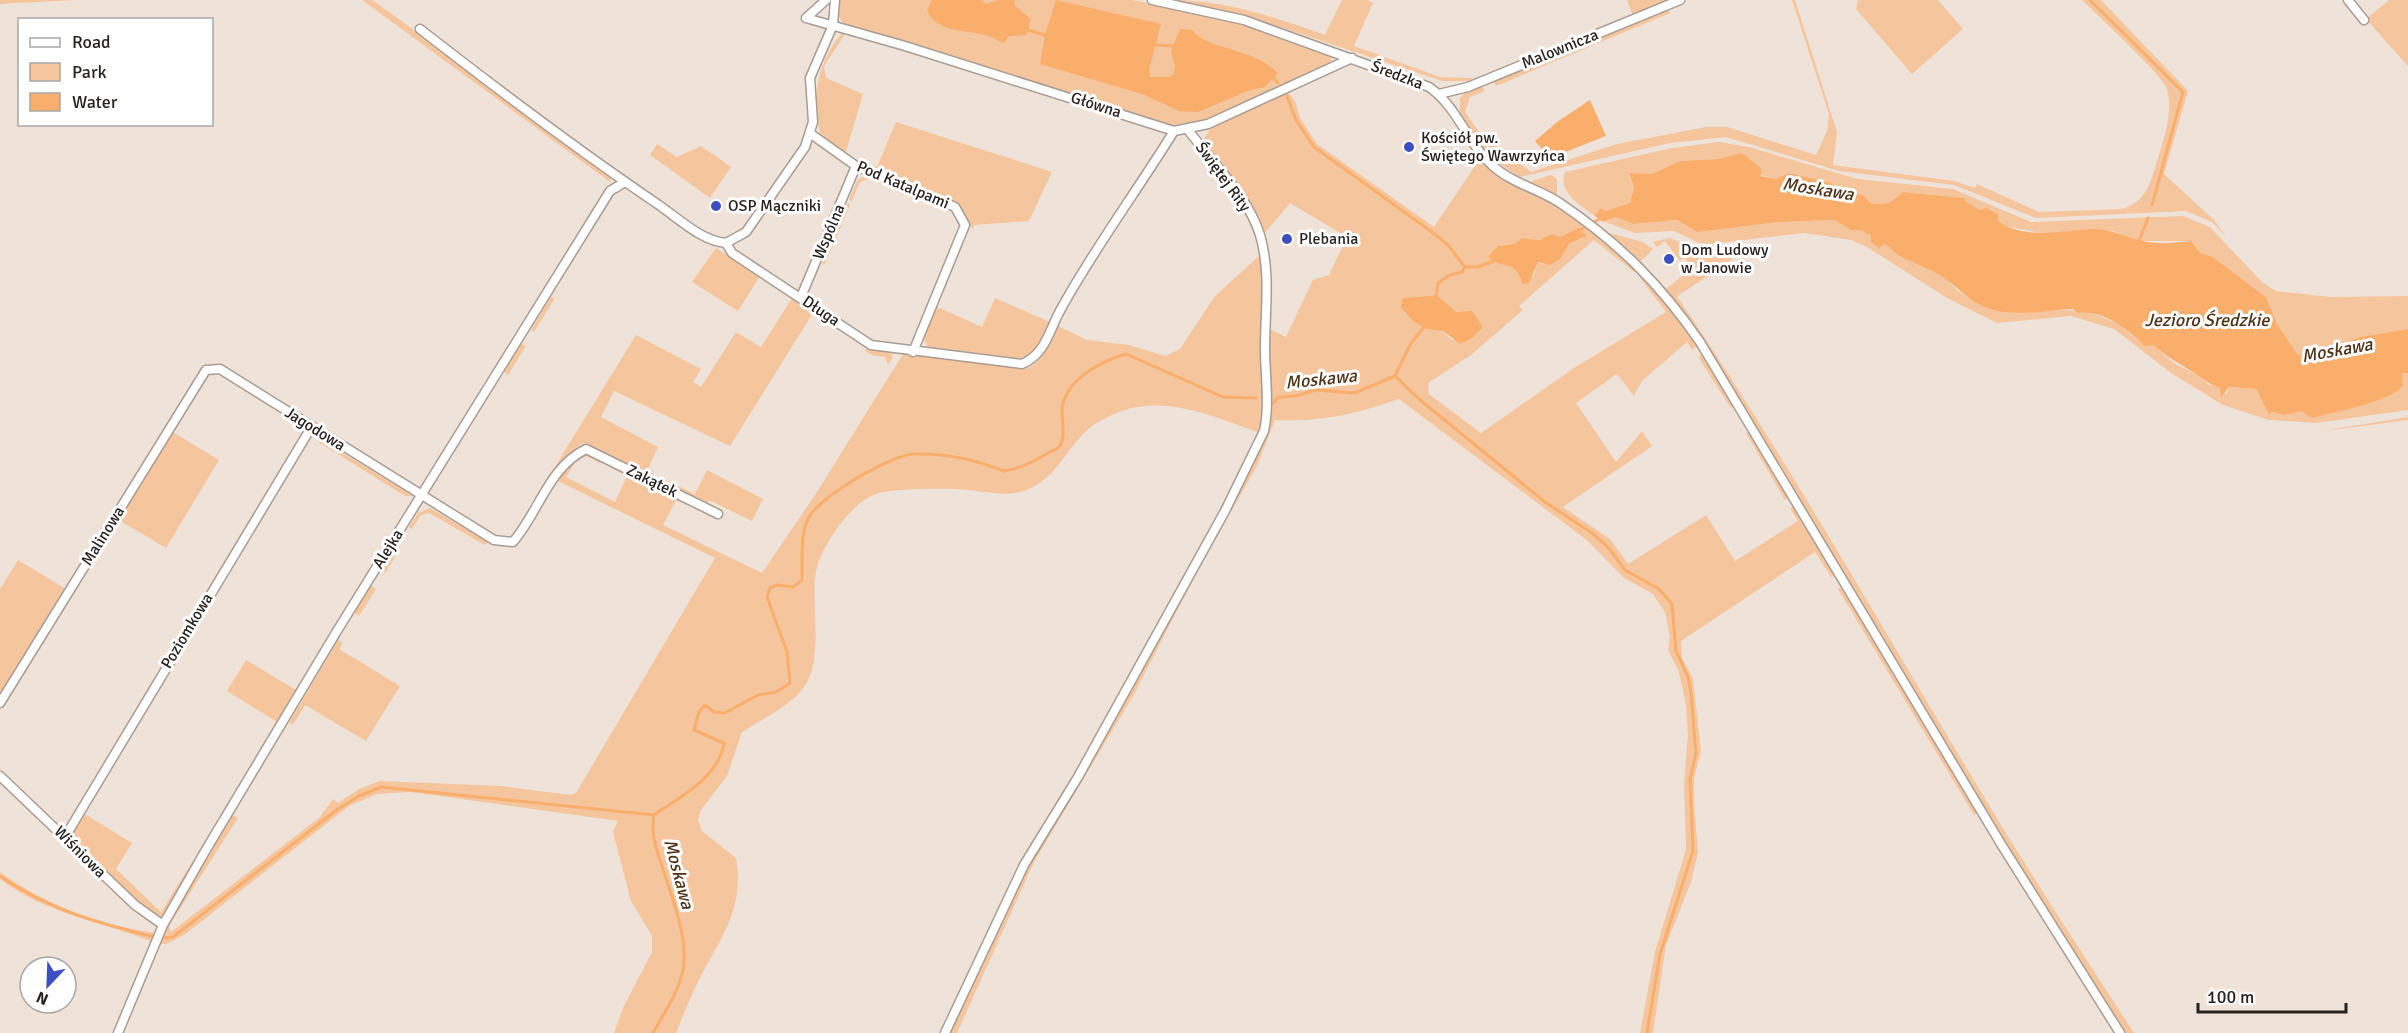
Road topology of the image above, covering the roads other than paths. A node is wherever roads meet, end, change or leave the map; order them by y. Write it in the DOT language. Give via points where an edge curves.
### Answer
graph roads {
  1 [pos="826,0"];
  2 [pos="835,0"];
  3 [pos="1152,0"];
  4 [pos="1680,0"];
  5 [pos="2348,0"];
  6 [pos="2364,20"];
  7 [pos="833,25"];
  8 [pos="420,29"];
  9 [pos="1352,58"];
  10 [pos="1439,94"];
  11 [pos="1188,130"];
  12 [pos="1174,131"];
  13 [pos="811,134"];
  14 [pos="856,166"];
  15 [pos="626,182"];
  16 [pos="726,243"];
  17 [pos="801,297"];
  18 [pos="914,352"];
  19 [pos="206,369"];
  20 [pos="312,426"];
  21 [pos="586,449"];
  22 [pos="421,497"];
  23 [pos="718,514"];
  24 [pos="0,703"];
  25 [pos="0,776"];
  26 [pos="65,837"];
  27 [pos="163,925"];
  28 [pos="118,1033"];
  29 [pos="945,1033"];
  30 [pos="2120,1033"];
  1 -- 7 [label="street, Główna" via="806,18"];
  2 -- 7 [label="street"];
  3 -- 9 [label="street, Średzka" via="1244,20"];
  4 -- 10 [label="street, Malownicza" via="1468,87"];
  5 -- 6 [label="street"];
  7 -- 12 [label="street, Główna"];
  7 -- 13 [label="street" via="810,78"];
  8 -- 15 [label="street, Długa" via="513,102"];
  9 -- 10 [label="street, Średzka" via="1416,81"];
  9 -- 11 [label="street, Główna"];
  10 -- 30 [label="street, Średzka" via="1494,167 1560,203 1638,264 1670,299 1700,342 2001,844"];
  11 -- 12 [label="street, Główna"];
  11 -- 29 [label="street, Świętej Rity" via="1240,197 1260,236 1268,299 1267,417 1259,444 1084,766 1020,874"];
  12 -- 18 [label="street, Długa" via="1093,253 1037,356 1022,363"];
  13 -- 14 [label="street, Pod Katalpami"];
  13 -- 16 [label="street" via="806,147 746,231"];
  14 -- 17 [label="street, Wspólna"];
  14 -- 18 [label="street, Pod Katalpami" via="956,207 965,225"];
  15 -- 16 [label="street, Długa" via="705,237"];
  15 -- 22 [label="street, Alejka" via="610,191"];
  16 -- 17 [label="street, Długa" via="732,253"];
  17 -- 18 [label="street, Długa" via="871,345"];
  19 -- 20 [label="street, Jagodowa" via="220,369"];
  19 -- 24 [label="street, Malinowa"];
  20 -- 22 [label="street, Jagodowa"];
  20 -- 26 [label="street, Poziomkowa"];
  21 -- 22 [label="street, Jagodowa" via="569,457 513,542 494,540"];
  21 -- 23 [label="street, Zakątek"];
  22 -- 27 [label="street, Alejka"];
  25 -- 26 [label="street, Wiśniowa"];
  26 -- 27 [label="street, Wiśniowa" via="135,905"];
  27 -- 28 [label="street, Alejka"];
}
